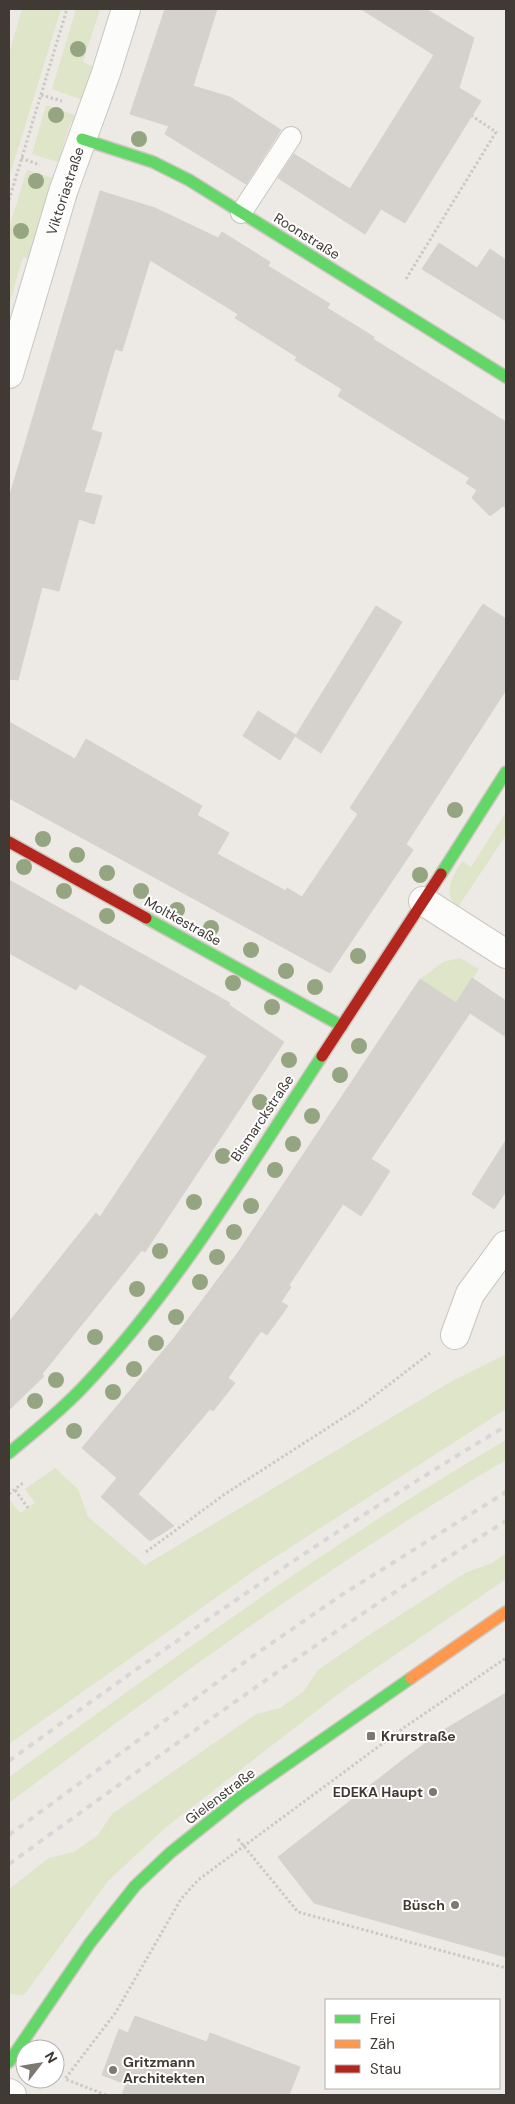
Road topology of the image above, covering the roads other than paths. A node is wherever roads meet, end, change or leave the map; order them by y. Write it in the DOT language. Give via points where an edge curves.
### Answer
graph roads {
  1 [pos="126,9"];
  2 [pos="291,137"];
  3 [pos="82,139"];
  4 [pos="241,213"];
  5 [pos="9,374"];
  6 [pos="506,377"];
  7 [pos="506,772"];
  8 [pos="9,842"];
  9 [pos="424,901"];
  10 [pos="506,954"];
  11 [pos="342,1026"];
  12 [pos="506,1245"];
  13 [pos="455,1335"];
  14 [pos="9,1454"];
  15 [pos="506,1614"];
  16 [pos="9,2062"];
  1 -- 3 [label="street, Viktoriastraße"];
  2 -- 4 [label="lane"];
  3 -- 4 [label="street, Roonstraße" via="153,162"];
  3 -- 5 [label="street, Viktoriastraße"];
  4 -- 6 [label="street, Roonstraße"];
  7 -- 9 [label="street, Bismarckstraße"];
  8 -- 11 [label="street, Moltkestraße"];
  9 -- 10 [label="street"];
  9 -- 11 [label="street, Bismarckstraße"];
  11 -- 14 [label="street, Bismarckstraße" via="165,1291 68,1402"];
  12 -- 13 [label="street" via="470,1294"];
  15 -- 16 [label="street, Gielenstraße" via="349,1721 170,1853 136,1886 58,1987"];
}
